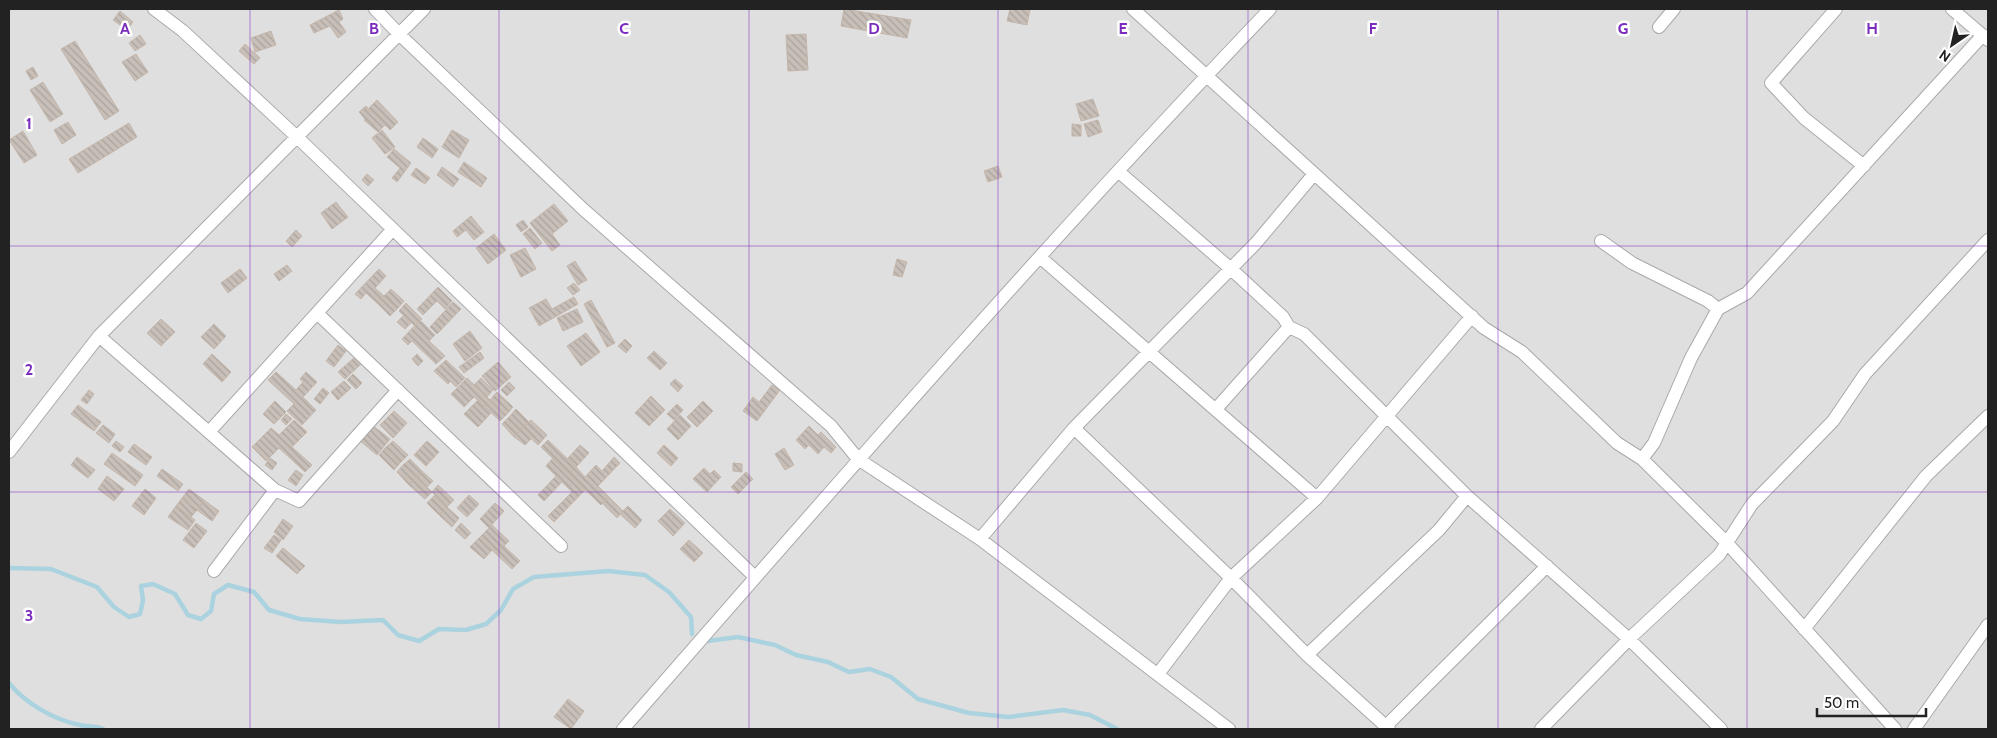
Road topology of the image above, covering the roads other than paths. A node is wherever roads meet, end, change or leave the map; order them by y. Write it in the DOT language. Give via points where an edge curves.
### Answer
graph roads {
  1 [pos="154,9"];
  2 [pos="375,9"];
  3 [pos="424,9"];
  4 [pos="1133,9"];
  5 [pos="1270,9"];
  6 [pos="1674,9"];
  7 [pos="1836,9"];
  8 [pos="1952,9"];
  9 [pos="1659,27"];
  10 [pos="400,35"];
  11 [pos="1986,38"];
  12 [pos="1206,76"];
  13 [pos="298,138"];
  14 [pos="1864,166"];
  15 [pos="1119,172"];
  16 [pos="1314,174"];
  17 [pos="393,229"];
  18 [pos="1988,240"];
  19 [pos="1601,241"];
  20 [pos="1041,258"];
  21 [pos="1231,270"];
  22 [pos="1718,309"];
  23 [pos="317,313"];
  24 [pos="1472,316"];
  25 [pos="1289,328"];
  26 [pos="99,336"];
  27 [pos="1151,352"];
  28 [pos="398,390"];
  29 [pos="1216,409"];
  30 [pos="1387,416"];
  31 [pos="1988,416"];
  32 [pos="1074,428"];
  33 [pos="209,432"];
  34 [pos="9,452"];
  35 [pos="858,459"];
  36 [pos="1642,459"];
  37 [pos="276,490"];
  38 [pos="1467,496"];
  39 [pos="1317,498"];
  40 [pos="980,539"];
  41 [pos="1727,543"];
  42 [pos="562,546"];
  43 [pos="1547,566"];
  44 [pos="214,572"];
  45 [pos="755,577"];
  46 [pos="1231,578"];
  47 [pos="1988,625"];
  48 [pos="1804,629"];
  49 [pos="1628,639"];
  50 [pos="1307,655"];
  51 [pos="1158,674"];
  52 [pos="1388,727"];
  53 [pos="623,729"];
  54 [pos="1229,729"];
  55 [pos="1541,729"];
  56 [pos="1721,729"];
  57 [pos="1895,729"];
  58 [pos="1914,729"];
  1 -- 13 [label="street"];
  2 -- 10 [label="street"];
  3 -- 10 [label="street"];
  4 -- 12 [label="street"];
  5 -- 12 [label="street"];
  6 -- 9 [label="street"];
  7 -- 14 [label="street" via="1771,83 1804,118"];
  8 -- 11 [label="street"];
  10 -- 13 [label="street"];
  10 -- 35 [label="street" via="584,210 831,426"];
  11 -- 14 [label="street"];
  12 -- 15 [label="street"];
  12 -- 16 [label="street"];
  13 -- 17 [label="street"];
  13 -- 26 [label="street"];
  14 -- 22 [label="street" via="1747,293"];
  15 -- 20 [label="street"];
  15 -- 21 [label="street"];
  16 -- 21 [label="street"];
  16 -- 24 [label="street"];
  17 -- 23 [label="street"];
  17 -- 45 [label="street"];
  18 -- 41 [label="street" via="1865,374 1833,421 1752,504"];
  19 -- 22 [label="street" via="1632,263"];
  20 -- 27 [label="street"];
  20 -- 35 [label="street"];
  21 -- 25 [label="street" via="1283,317"];
  21 -- 27 [label="street"];
  22 -- 36 [label="street" via="1691,358 1654,443"];
  23 -- 28 [label="street"];
  23 -- 33 [label="street"];
  24 -- 30 [label="street"];
  24 -- 36 [label="street" via="1484,328 1522,352 1617,442"];
  25 -- 29 [label="street"];
  25 -- 30 [label="street" via="1304,334"];
  26 -- 33 [label="street"];
  26 -- 34 [label="street"];
  27 -- 29 [label="street"];
  27 -- 32 [label="street"];
  28 -- 37 [label="street" via="299,501"];
  28 -- 42 [label="street"];
  29 -- 39 [label="street"];
  30 -- 38 [label="street"];
  30 -- 39 [label="street"];
  31 -- 48 [label="street" via="1926,476"];
  32 -- 40 [label="street"];
  32 -- 46 [label="street"];
  33 -- 37 [label="street"];
  35 -- 40 [label="street"];
  35 -- 45 [label="street"];
  36 -- 41 [label="street"];
  37 -- 44 [label="street"];
  38 -- 43 [label="street"];
  38 -- 50 [label="street" via="1439,530"];
  39 -- 46 [label="street"];
  40 -- 51 [label="street"];
  41 -- 48 [label="street"];
  41 -- 49 [label="street"];
  43 -- 49 [label="street"];
  43 -- 52 [label="street"];
  45 -- 53 [label="street"];
  46 -- 50 [label="street"];
  46 -- 51 [label="street"];
  47 -- 58 [label="street"];
  48 -- 57 [label="street"];
  49 -- 55 [label="street"];
  49 -- 56 [label="street"];
  50 -- 52 [label="street"];
  51 -- 54 [label="street"];
}
